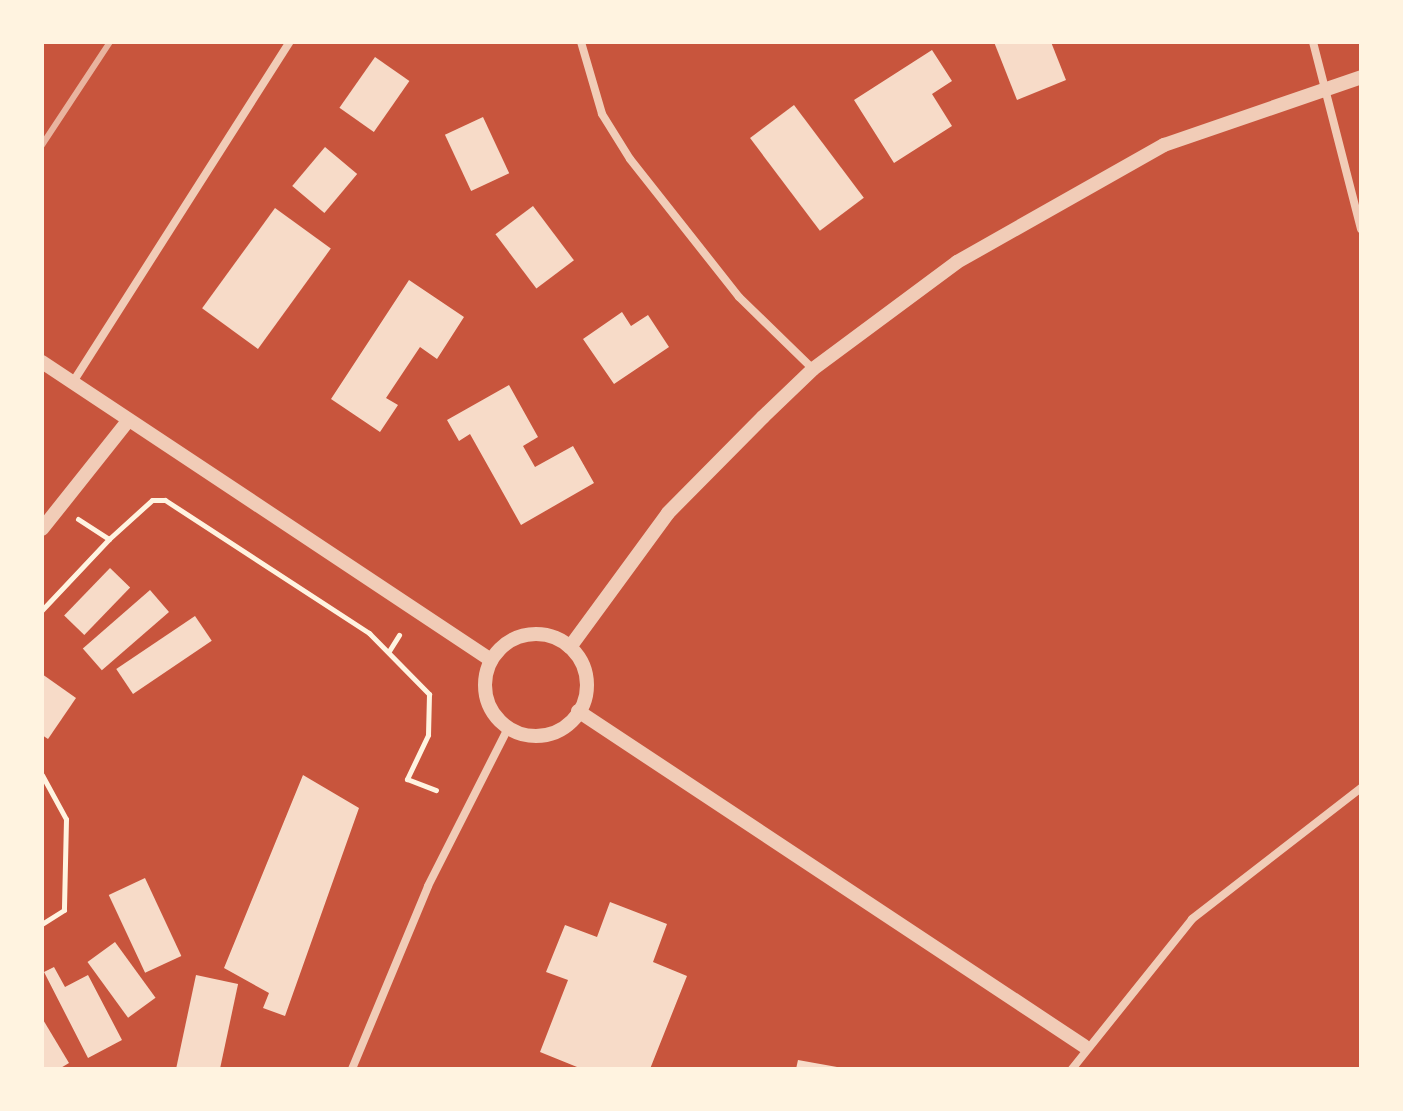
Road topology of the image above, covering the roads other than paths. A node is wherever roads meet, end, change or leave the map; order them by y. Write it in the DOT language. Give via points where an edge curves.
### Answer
graph roads {
  1 [pos="290,42"];
  2 [pos="581,42"];
  3 [pos="1313,42"];
  4 [pos="1361,77"];
  5 [pos="1325,88"];
  6 [pos="1361,229"];
  7 [pos="42,362"];
  8 [pos="813,369"];
  9 [pos="73,382"];
  10 [pos="128,421"];
  11 [pos="42,529"];
  12 [pos="570,647"];
  13 [pos="491,660"];
  14 [pos="578,711"];
  15 [pos="508,728"];
  16 [pos="1361,788"];
  17 [pos="1084,1046"];
  18 [pos="352,1069"];
  19 [pos="1072,1069"];
  1 -- 9 [label="street"];
  2 -- 8 [label="street" via="602,114 630,159 739,297"];
  3 -- 5 [label="street"];
  4 -- 5 [label="street"];
  5 -- 6 [label="street"];
  5 -- 8 [label="street" via="1237,115 1081,186 957,262"];
  7 -- 9 [label="street"];
  8 -- 12 [label="street" via="668,513"];
  9 -- 10 [label="street"];
  10 -- 11 [label="street"];
  10 -- 13 [label="street"];
  12 -- 13 [label="street" via="525,635"];
  12 -- 14 [label="street" via="587,686"];
  13 -- 15 [label="street" via="485,692"];
  14 -- 15 [label="street" via="554,733"];
  14 -- 17 [label="street"];
  15 -- 18 [label="street" via="422,900"];
  16 -- 17 [label="street" via="1192,919"];
  17 -- 19 [label="street"];
}
